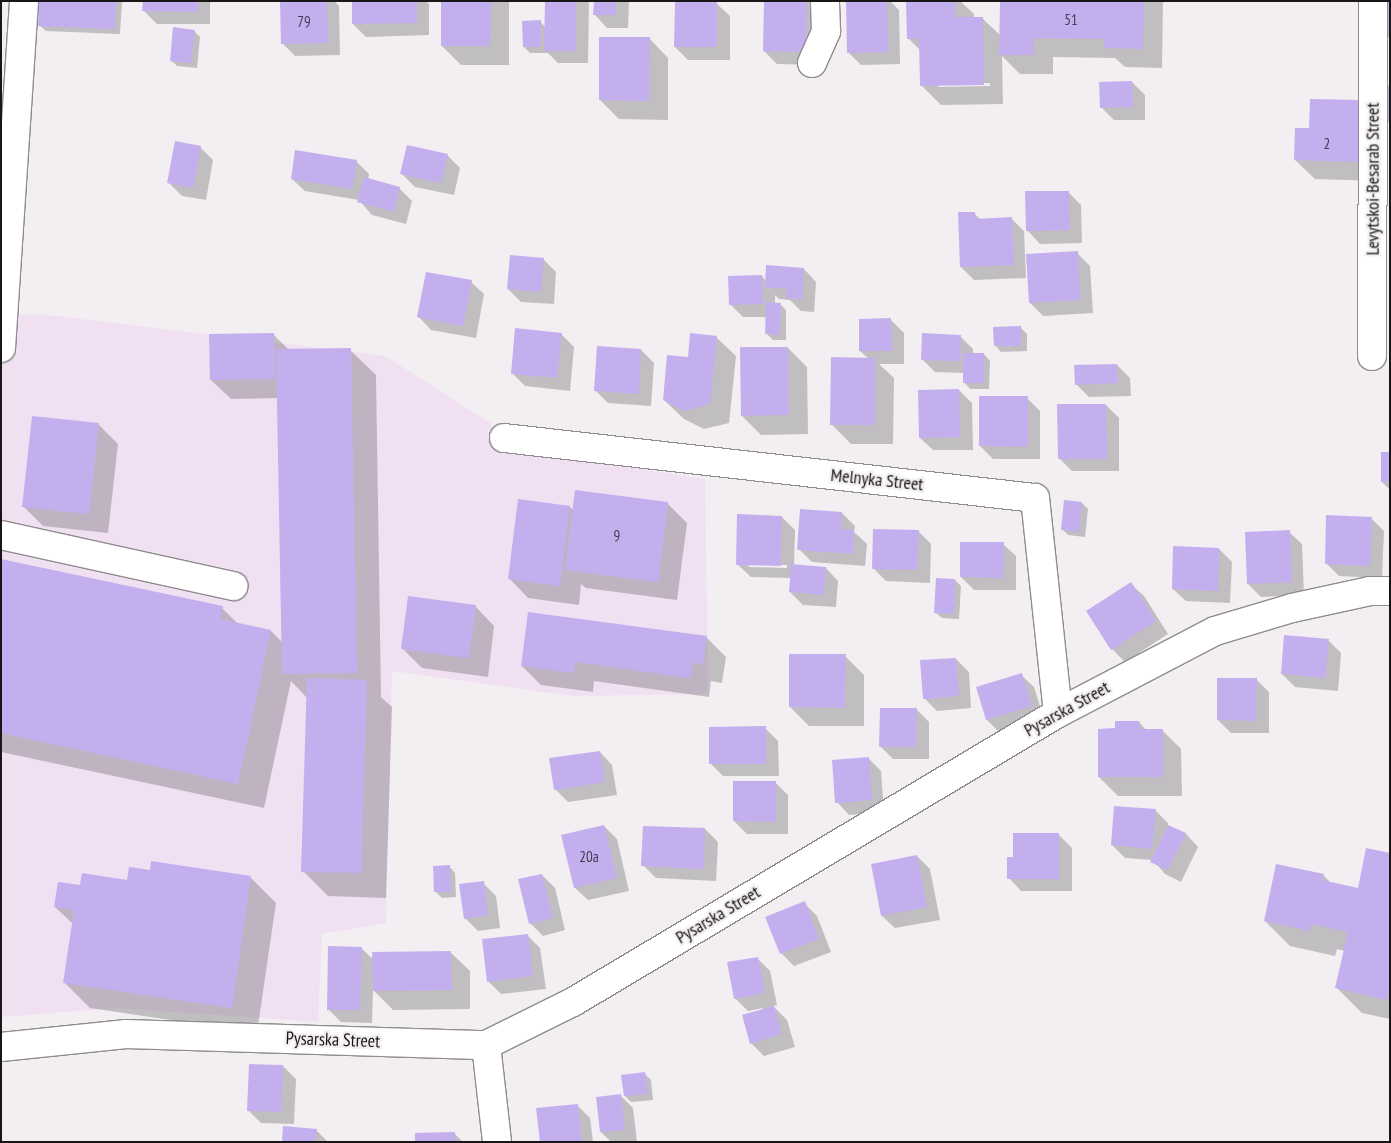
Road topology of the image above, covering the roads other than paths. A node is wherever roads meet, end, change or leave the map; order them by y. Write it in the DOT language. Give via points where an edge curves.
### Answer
graph roads {
  1 [pos="24,1"];
  2 [pos="825,1"];
  3 [pos="1374,1"];
  4 [pos="812,63"];
  5 [pos="1,348"];
  6 [pos="1372,356"];
  7 [pos="504,438"];
  8 [pos="1,535"];
  9 [pos="233,586"];
  10 [pos="1390,591"];
  11 [pos="1058,713"];
  12 [pos="486,1045"];
  13 [pos="1,1047"];
  14 [pos="497,1142"];
  1 -- 5 [label="street"];
  2 -- 4 [label="street" via="826,31"];
  3 -- 6 [label="street, Levytskoi-Besarab Street"];
  7 -- 11 [label="street, Melnyka Street" via="1035,498"];
  8 -- 9 [label="street"];
  10 -- 11 [label="street, Pysarska Street" via="1370,591 1292,608 1215,631"];
  11 -- 12 [label="street, Pysarska Street" via="572,1002"];
  12 -- 13 [label="street, Pysarska Street" via="126,1034"];
  12 -- 14 [label="street"];
}
